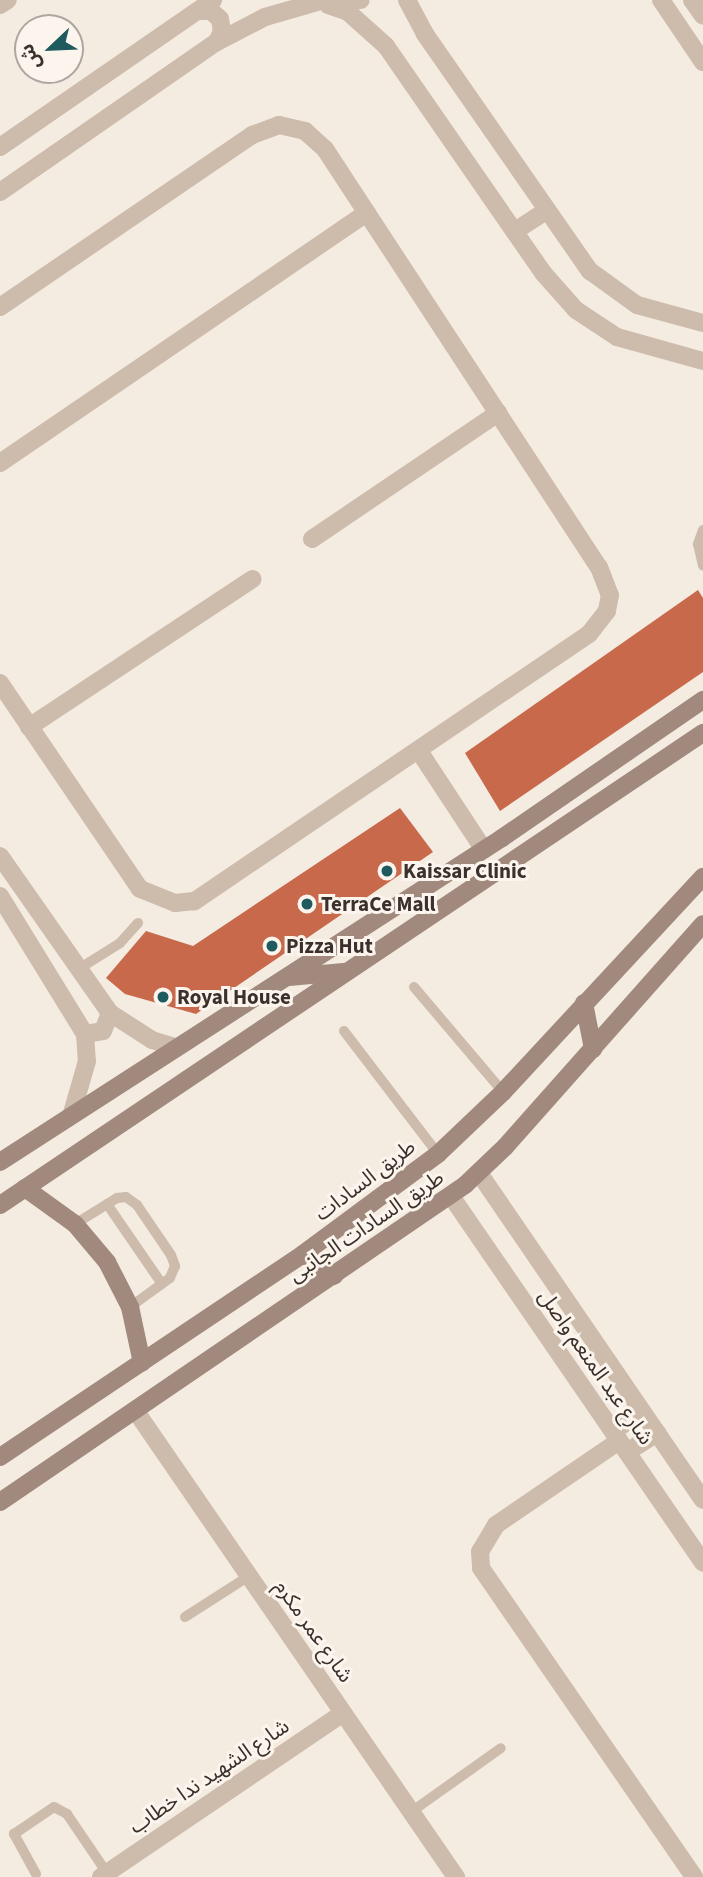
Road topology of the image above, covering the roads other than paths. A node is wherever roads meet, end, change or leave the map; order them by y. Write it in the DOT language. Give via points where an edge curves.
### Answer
graph roads {
  1 [pos="8,0"];
  2 [pos="213,0"];
  3 [pos="361,0"];
  4 [pos="407,0"];
  5 [pos="661,0"];
  6 [pos="692,0"];
  7 [pos="319,2"];
  8 [pos="0,5"];
  9 [pos="198,11"];
  10 [pos="703,16"];
  11 [pos="217,42"];
  12 [pos="703,62"];
  13 [pos="0,147"];
  14 [pos="0,192"];
  15 [pos="546,211"];
  16 [pos="367,213"];
  17 [pos="515,231"];
  18 [pos="0,307"];
  19 [pos="703,323"];
  20 [pos="703,361"];
  21 [pos="498,413"];
  22 [pos="0,463"];
  23 [pos="703,530"];
  24 [pos="312,539"];
  25 [pos="703,565"];
  26 [pos="253,579"];
  27 [pos="0,683"];
  28 [pos="703,699"];
  29 [pos="29,727"];
  30 [pos="703,733"];
  31 [pos="641,743"];
  32 [pos="419,751"];
  33 [pos="630,783"];
  34 [pos="484,850"];
  35 [pos="0,856"];
  36 [pos="703,877"];
  37 [pos="0,896"];
  38 [pos="138,923"];
  39 [pos="703,924"];
  40 [pos="77,970"];
  41 [pos="348,972"];
  42 [pos="284,978"];
  43 [pos="414,987"];
  44 [pos="584,1003"];
  45 [pos="110,1013"];
  46 [pos="344,1031"];
  47 [pos="85,1034"];
  48 [pos="176,1047"];
  49 [pos="593,1049"];
  50 [pos="503,1092"];
  51 [pos="72,1113"];
  52 [pos="438,1154"];
  53 [pos="0,1162"];
  54 [pos="479,1173"];
  55 [pos="25,1188"];
  56 [pos="451,1196"];
  57 [pos="107,1204"];
  58 [pos="0,1205"];
  59 [pos="75,1224"];
  60 [pos="303,1254"];
  61 [pos="334,1276"];
  62 [pos="162,1284"];
  63 [pos="130,1307"];
  64 [pos="142,1363"];
  65 [pos="135,1410"];
  66 [pos="642,1412"];
  67 [pos="657,1433"];
  68 [pos="620,1442"];
  69 [pos="0,1457"];
  70 [pos="703,1500"];
  71 [pos="0,1502"];
  72 [pos="703,1563"];
  73 [pos="249,1576"];
  74 [pos="185,1617"];
  75 [pos="343,1713"];
  76 [pos="501,1748"];
  77 [pos="411,1812"];
  78 [pos="36,1874"];
  79 [pos="104,1875"];
  80 [pos="456,1877"];
  81 [pos="694,1877"];
  1 -- 8 [label="street"];
  2 -- 9 [label="street"];
  3 -- 7 [label="street"];
  4 -- 15 [label="street" via="425,34"];
  5 -- 12 [label="street"];
  6 -- 10 [label="street"];
  7 -- 11 [label="street" via="265,17"];
  7 -- 17 [label="street" via="348,12 386,46"];
  9 -- 11 [label="street" via="211,11 220,19 222,31"];
  9 -- 13 [label="street"];
  11 -- 14 [label="street"];
  15 -- 17 [label="street"];
  15 -- 19 [label="street" via="604,285 637,305"];
  16 -- 18 [label="street" via="316,138 293,126 266,129"];
  16 -- 21 [label="street"];
  16 -- 22 [label="street"];
  17 -- 20 [label="street" via="559,293 596,325 639,346"];
  21 -- 24 [label="street"];
  21 -- 32 [label="street" via="607,580 607,611 589,634"];
  23 -- 25 [label="lane" via="698,544"];
  26 -- 29 [label="street"];
  27 -- 29 [label="street"];
  28 -- 31 [label="main road"];
  29 -- 32 [label="street" via="128,875 156,899 175,904 211,893"];
  30 -- 33 [label="main road"];
  31 -- 33 [label="main road"];
  31 -- 34 [label="main road"];
  32 -- 34 [label="street"];
  33 -- 41 [label="main road"];
  34 -- 42 [label="main road"];
  35 -- 40 [label="street"];
  36 -- 44 [label="main road, طريق السادات"];
  37 -- 47 [label="street"];
  38 -- 40 [label="lane" via="120,943"];
  39 -- 49 [label="main road, طريق السادات الجانبى"];
  40 -- 45 [label="street"];
  41 -- 42 [label="main road"];
  41 -- 55 [label="main road"];
  42 -- 48 [label="main road"];
  43 -- 50 [label="lane"];
  44 -- 49 [label="main road"];
  44 -- 50 [label="main road, طريق السادات"];
  45 -- 47 [label="street" via="103,1031"];
  45 -- 48 [label="street" via="152,1040"];
  46 -- 52 [label="lane"];
  47 -- 51 [label="street" via="87,1061"];
  48 -- 51 [label="main road"];
  49 -- 54 [label="main road, طريق السادات الجانبى"];
  50 -- 52 [label="main road, طريق السادات"];
  51 -- 53 [label="main road"];
  52 -- 60 [label="main road, طريق السادات"];
  54 -- 56 [label="main road, طريق السادات الجانبى"];
  54 -- 66 [label="street, شارع عبد المنعم واصل"];
  55 -- 58 [label="main road"];
  55 -- 59 [label="main road"];
  56 -- 61 [label="main road, طريق السادات الجانبى"];
  56 -- 68 [label="street, شارع عبد المنعم واصل"];
  57 -- 59 [label="lane"];
  57 -- 62 [label="lane"];
  57 -- 62 [label="lane" via="121,1197 130,1199 164,1245 174,1266"];
  59 -- 63 [label="main road" via="107,1262"];
  60 -- 61 [label="main road"];
  60 -- 64 [label="main road, طريق السادات"];
  61 -- 65 [label="main road, طريق السادات الجانبى"];
  62 -- 63 [label="lane"];
  63 -- 64 [label="main road"];
  64 -- 69 [label="main road, طريق السادات"];
  65 -- 71 [label="main road, طريق السادات الجانبى"];
  65 -- 73 [label="street, شارع عمر مكرم"];
  66 -- 67 [label="street, شارع عبد المنعم واصل"];
  66 -- 68 [label="street"];
  67 -- 68 [label="street"];
  67 -- 70 [label="street, شارع عبد المنعم واصل"];
  68 -- 72 [label="street, شارع عبد المنعم واصل"];
  68 -- 81 [label="street" via="496,1525 480,1552 481,1568"];
  73 -- 74 [label="lane"];
  73 -- 75 [label="street, شارع عمر مكرم"];
  75 -- 77 [label="street, شارع عمر مكرم"];
  75 -- 79 [label="street, شارع الشهيد ندا خطاب"];
  76 -- 77 [label="lane"];
  77 -- 80 [label="street, شارع عمر مكرم"];
  78 -- 79 [label="lane" via="14,1834 54,1807 67,1814"];
}
